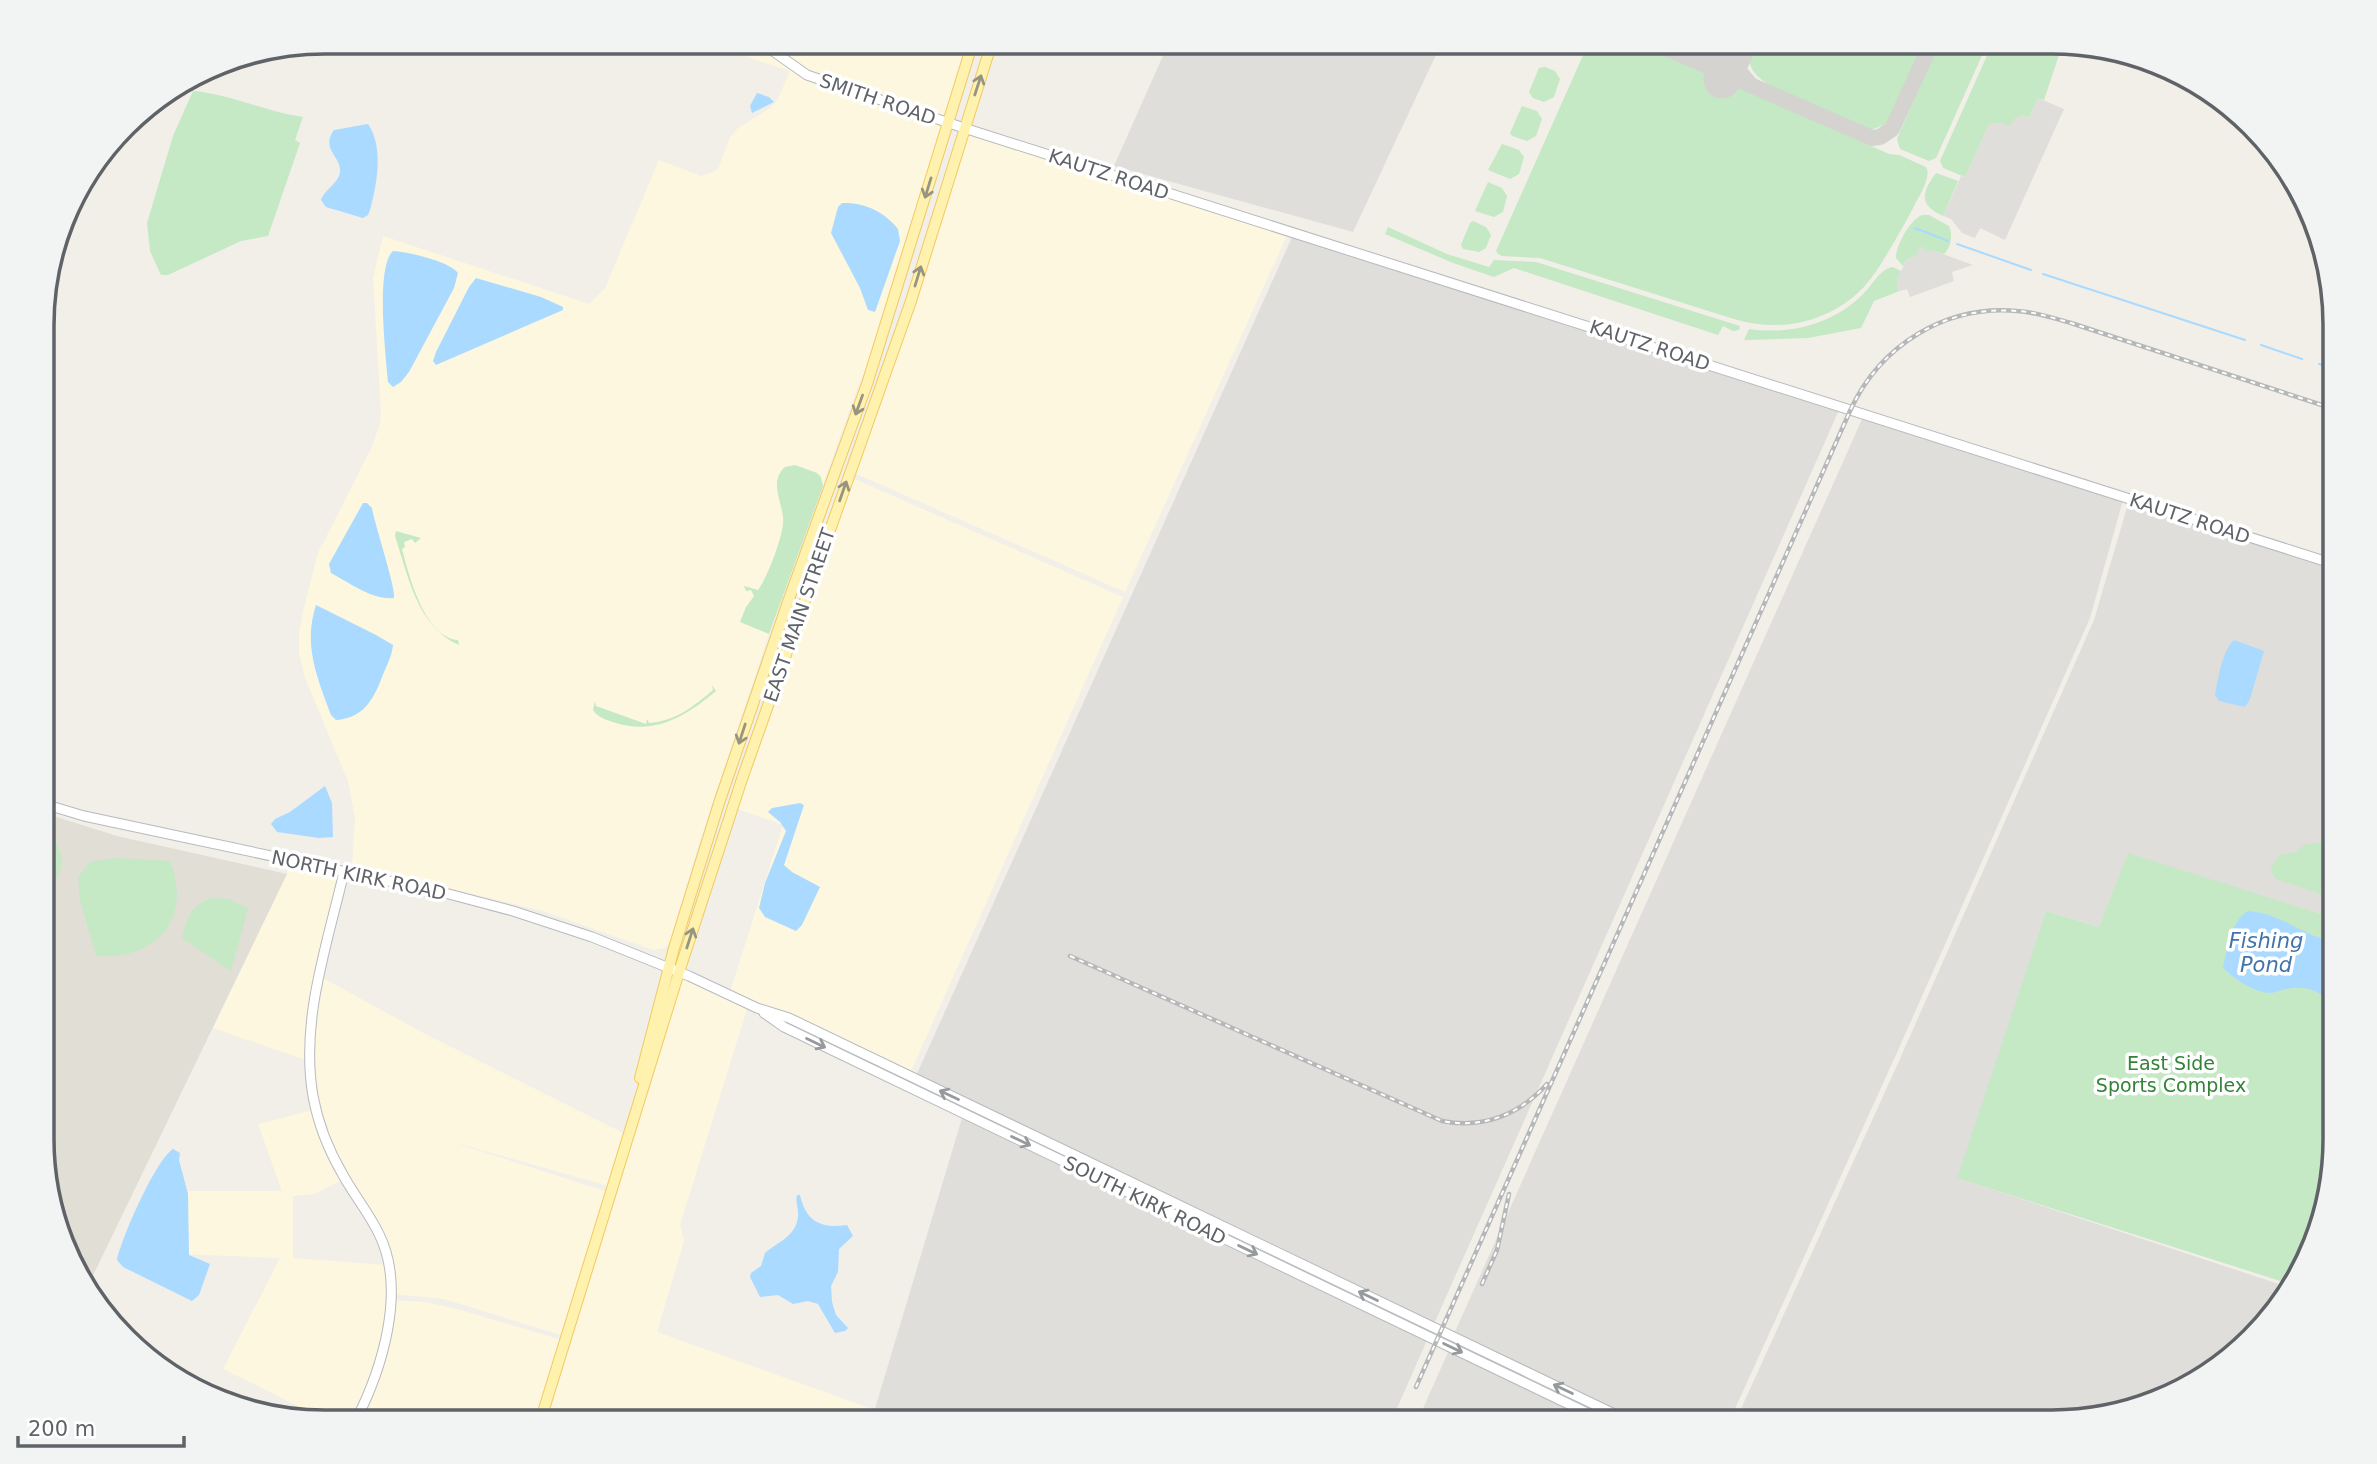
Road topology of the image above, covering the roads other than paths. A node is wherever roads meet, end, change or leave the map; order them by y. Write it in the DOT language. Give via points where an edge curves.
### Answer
graph roads {
  1 [pos="777,54"];
  2 [pos="969,54"];
  3 [pos="988,54"];
  4 [pos="949,123"];
  5 [pos="964,128"];
  6 [pos="2323,561"];
  7 [pos="54,807"];
  8 [pos="344,872"];
  9 [pos="668,968"];
  10 [pos="679,972"];
  11 [pos="611,1190"];
  12 [pos="1538,1383"];
  13 [pos="360,1410"];
  14 [pos="544,1410"];
  15 [pos="1585,1410"];
  16 [pos="1602,1410"];
  1 -- 4 [label="street, SMITH ROAD" via="807,75"];
  2 -- 4 [label="main road, EAST MAIN STREET"];
  5 -- 3 [label="main road, EAST MAIN STREET, one-way"];
  4 -- 5 [label="street, SMITH ROAD"];
  4 -- 9 [label="main road, EAST MAIN STREET, one-way" via="867,384 744,729"];
  5 -- 6 [label="street, KAUTZ ROAD"];
  10 -- 5 [label="main road, EAST MAIN STREET, one-way" via="742,779 911,301"];
  7 -- 8 [label="street, NORTH KIRK ROAD"];
  8 -- 9 [label="street, NORTH KIRK ROAD" via="513,911"];
  8 -- 13 [label="street" via="313,1004 311,1080 332,1157 381,1236 389,1265 386,1340"];
  9 -- 10 [label="street, SOUTH KIRK ROAD"];
  9 -- 11 [label="main road, EAST MAIN STREET"];
  10 -- 11 [label="main road, EAST MAIN STREET"];
  10 -- 12 [label="street, SOUTH KIRK ROAD" via="757,1008 784,1027"];
  11 -- 14 [label="main road, EAST MAIN STREET"];
  12 -- 15 [label="street"];
  16 -- 12 [label="street, one-way"];
}
